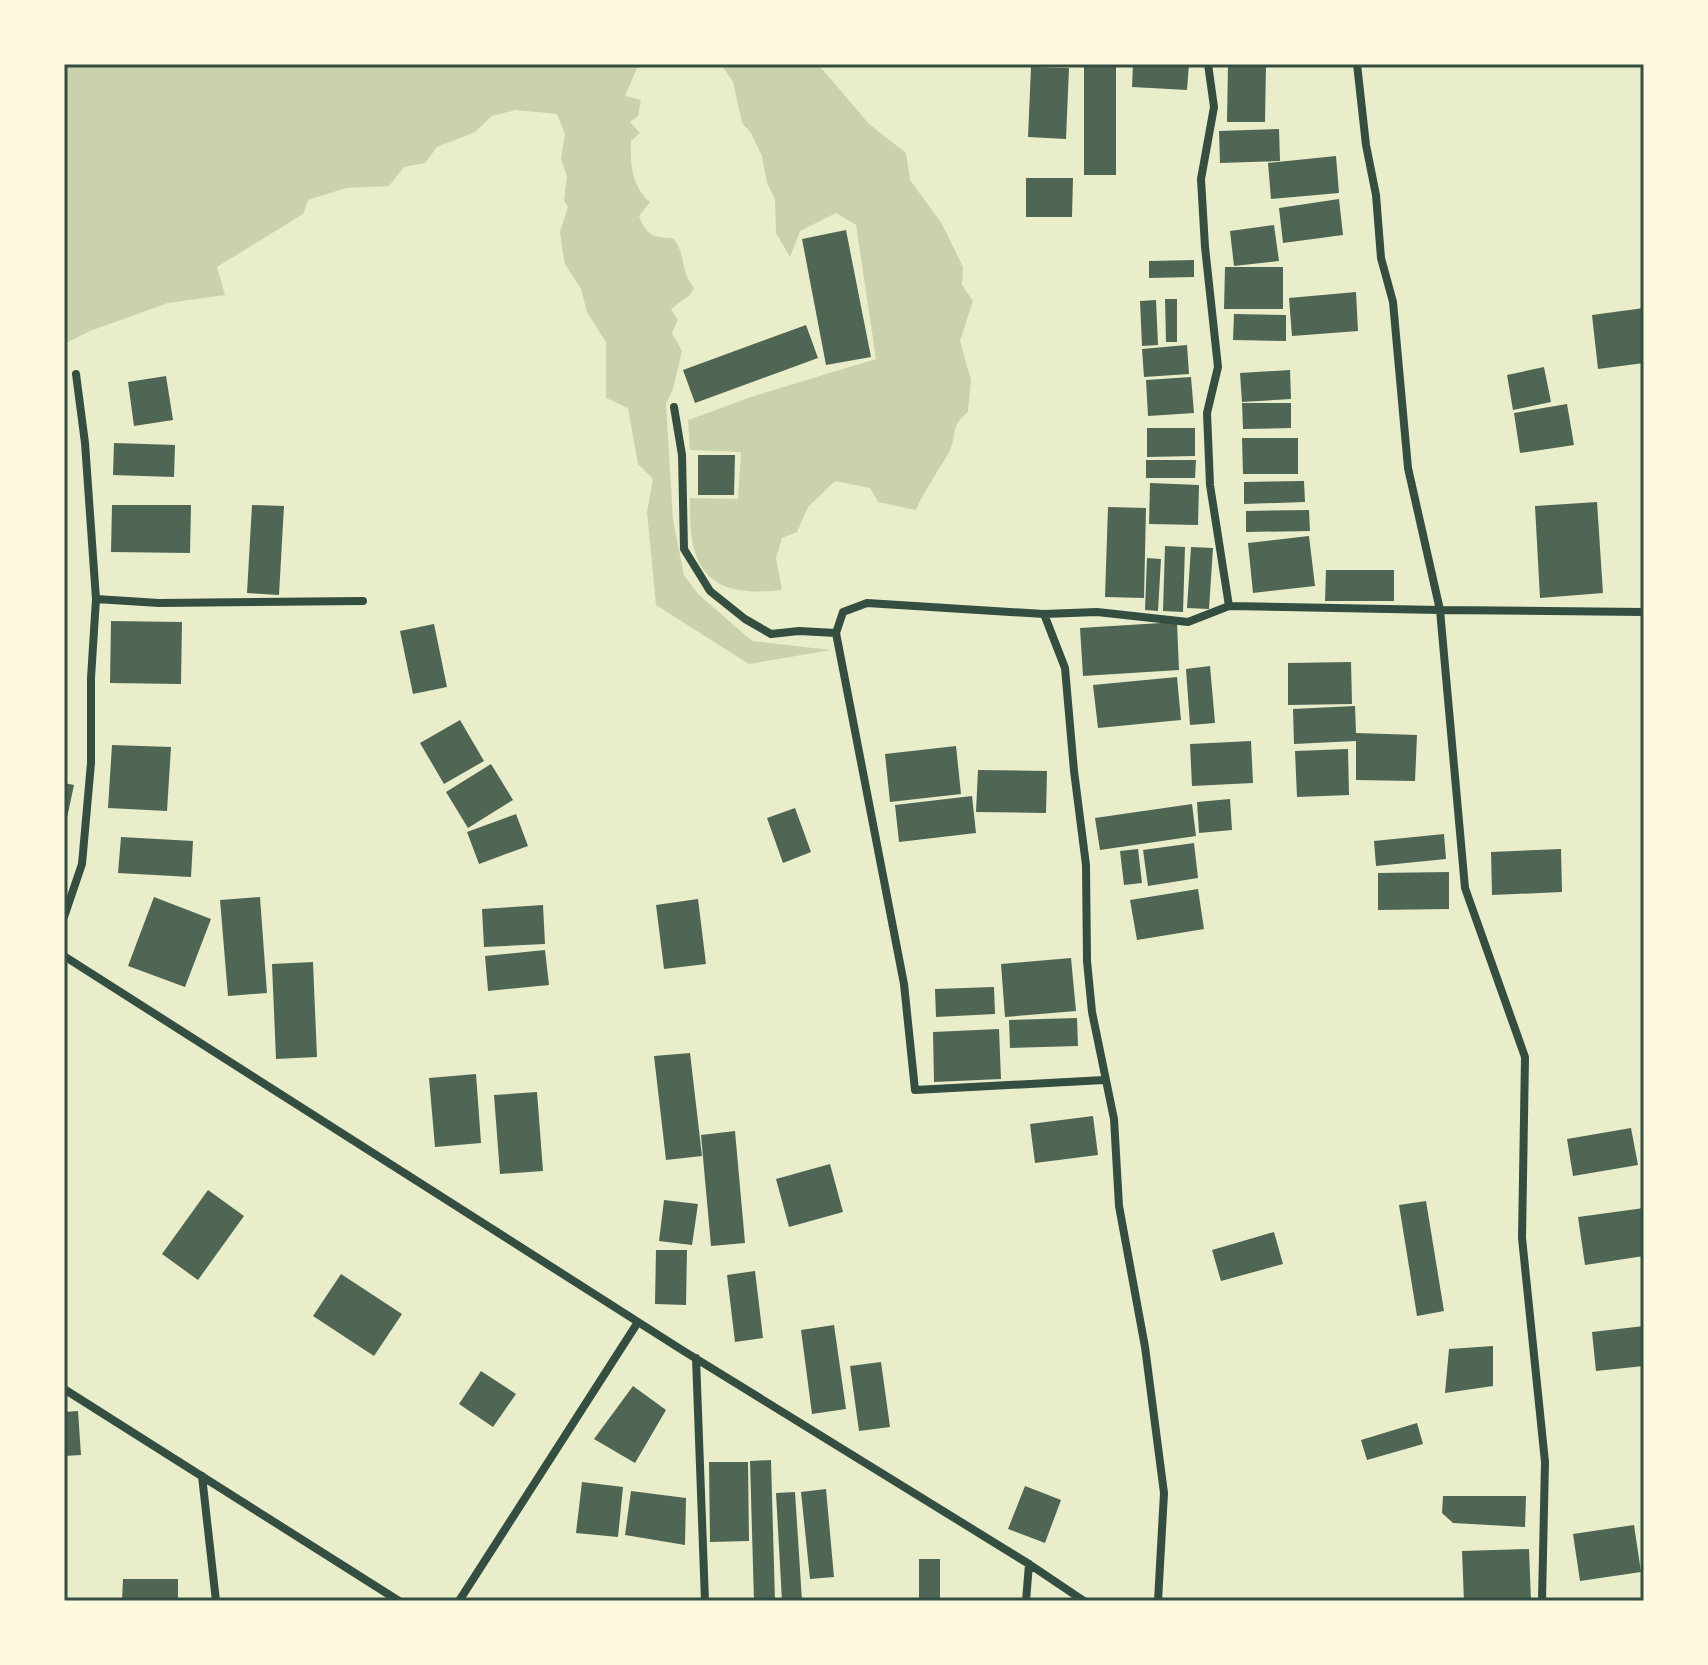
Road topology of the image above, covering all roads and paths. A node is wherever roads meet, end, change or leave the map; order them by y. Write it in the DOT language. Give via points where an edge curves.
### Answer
graph roads {
  1 [pos="1208,64"];
  2 [pos="1357,64"];
  3 [pos="76,374"];
  4 [pos="674,407"];
  5 [pos="96,599"];
  6 [pos="363,601"];
  7 [pos="1229,606"];
  8 [pos="1440,610"];
  9 [pos="1644,612"];
  10 [pos="1044,614"];
  11 [pos="836,633"];
  12 [pos="64,917"];
  13 [pos="64,956"];
  14 [pos="1104,1080"];
  15 [pos="638,1322"];
  16 [pos="696,1358"];
  17 [pos="64,1389"];
  18 [pos="202,1476"];
  19 [pos="1029,1564"];
  20 [pos="216,1601"];
  21 [pos="399,1601"];
  22 [pos="459,1601"];
  23 [pos="705,1601"];
  24 [pos="1026,1601"];
  25 [pos="1084,1601"];
  26 [pos="1158,1601"];
  27 [pos="1542,1601"];
  1 -- 7 [label="street" via="1214,107 1201,179 1218,367 1207,413 1209,471"];
  2 -- 8 [label="street" via="1381,258 1393,302 1408,468"];
  3 -- 5 [label="street"];
  4 -- 11 [label="street" via="682,455 684,549 710,591 771,634"];
  5 -- 6 [label="street"];
  5 -- 12 [label="street" via="82,864"];
  7 -- 8 [label="street"];
  7 -- 10 [label="street" via="1188,622 1097,612"];
  8 -- 9 [label="street"];
  8 -- 27 [label="street" via="1465,888 1525,1057 1522,1238 1545,1462"];
  10 -- 11 [label="street" via="867,603 843,612"];
  10 -- 14 [label="street" via="1065,668 1086,865 1087,961"];
  11 -- 14 [label="street" via="904,984 915,1090"];
  13 -- 15 [label="street"];
  14 -- 26 [label="street" via="1114,1119 1119,1206 1164,1493"];
  15 -- 16 [label="street"];
  15 -- 22 [label="street"];
  16 -- 19 [label="street"];
  16 -- 23 [label="street"];
  17 -- 18 [label="street"];
  18 -- 20 [label="street"];
  18 -- 21 [label="street"];
  19 -- 24 [label="street"];
  19 -- 25 [label="street"];
}
